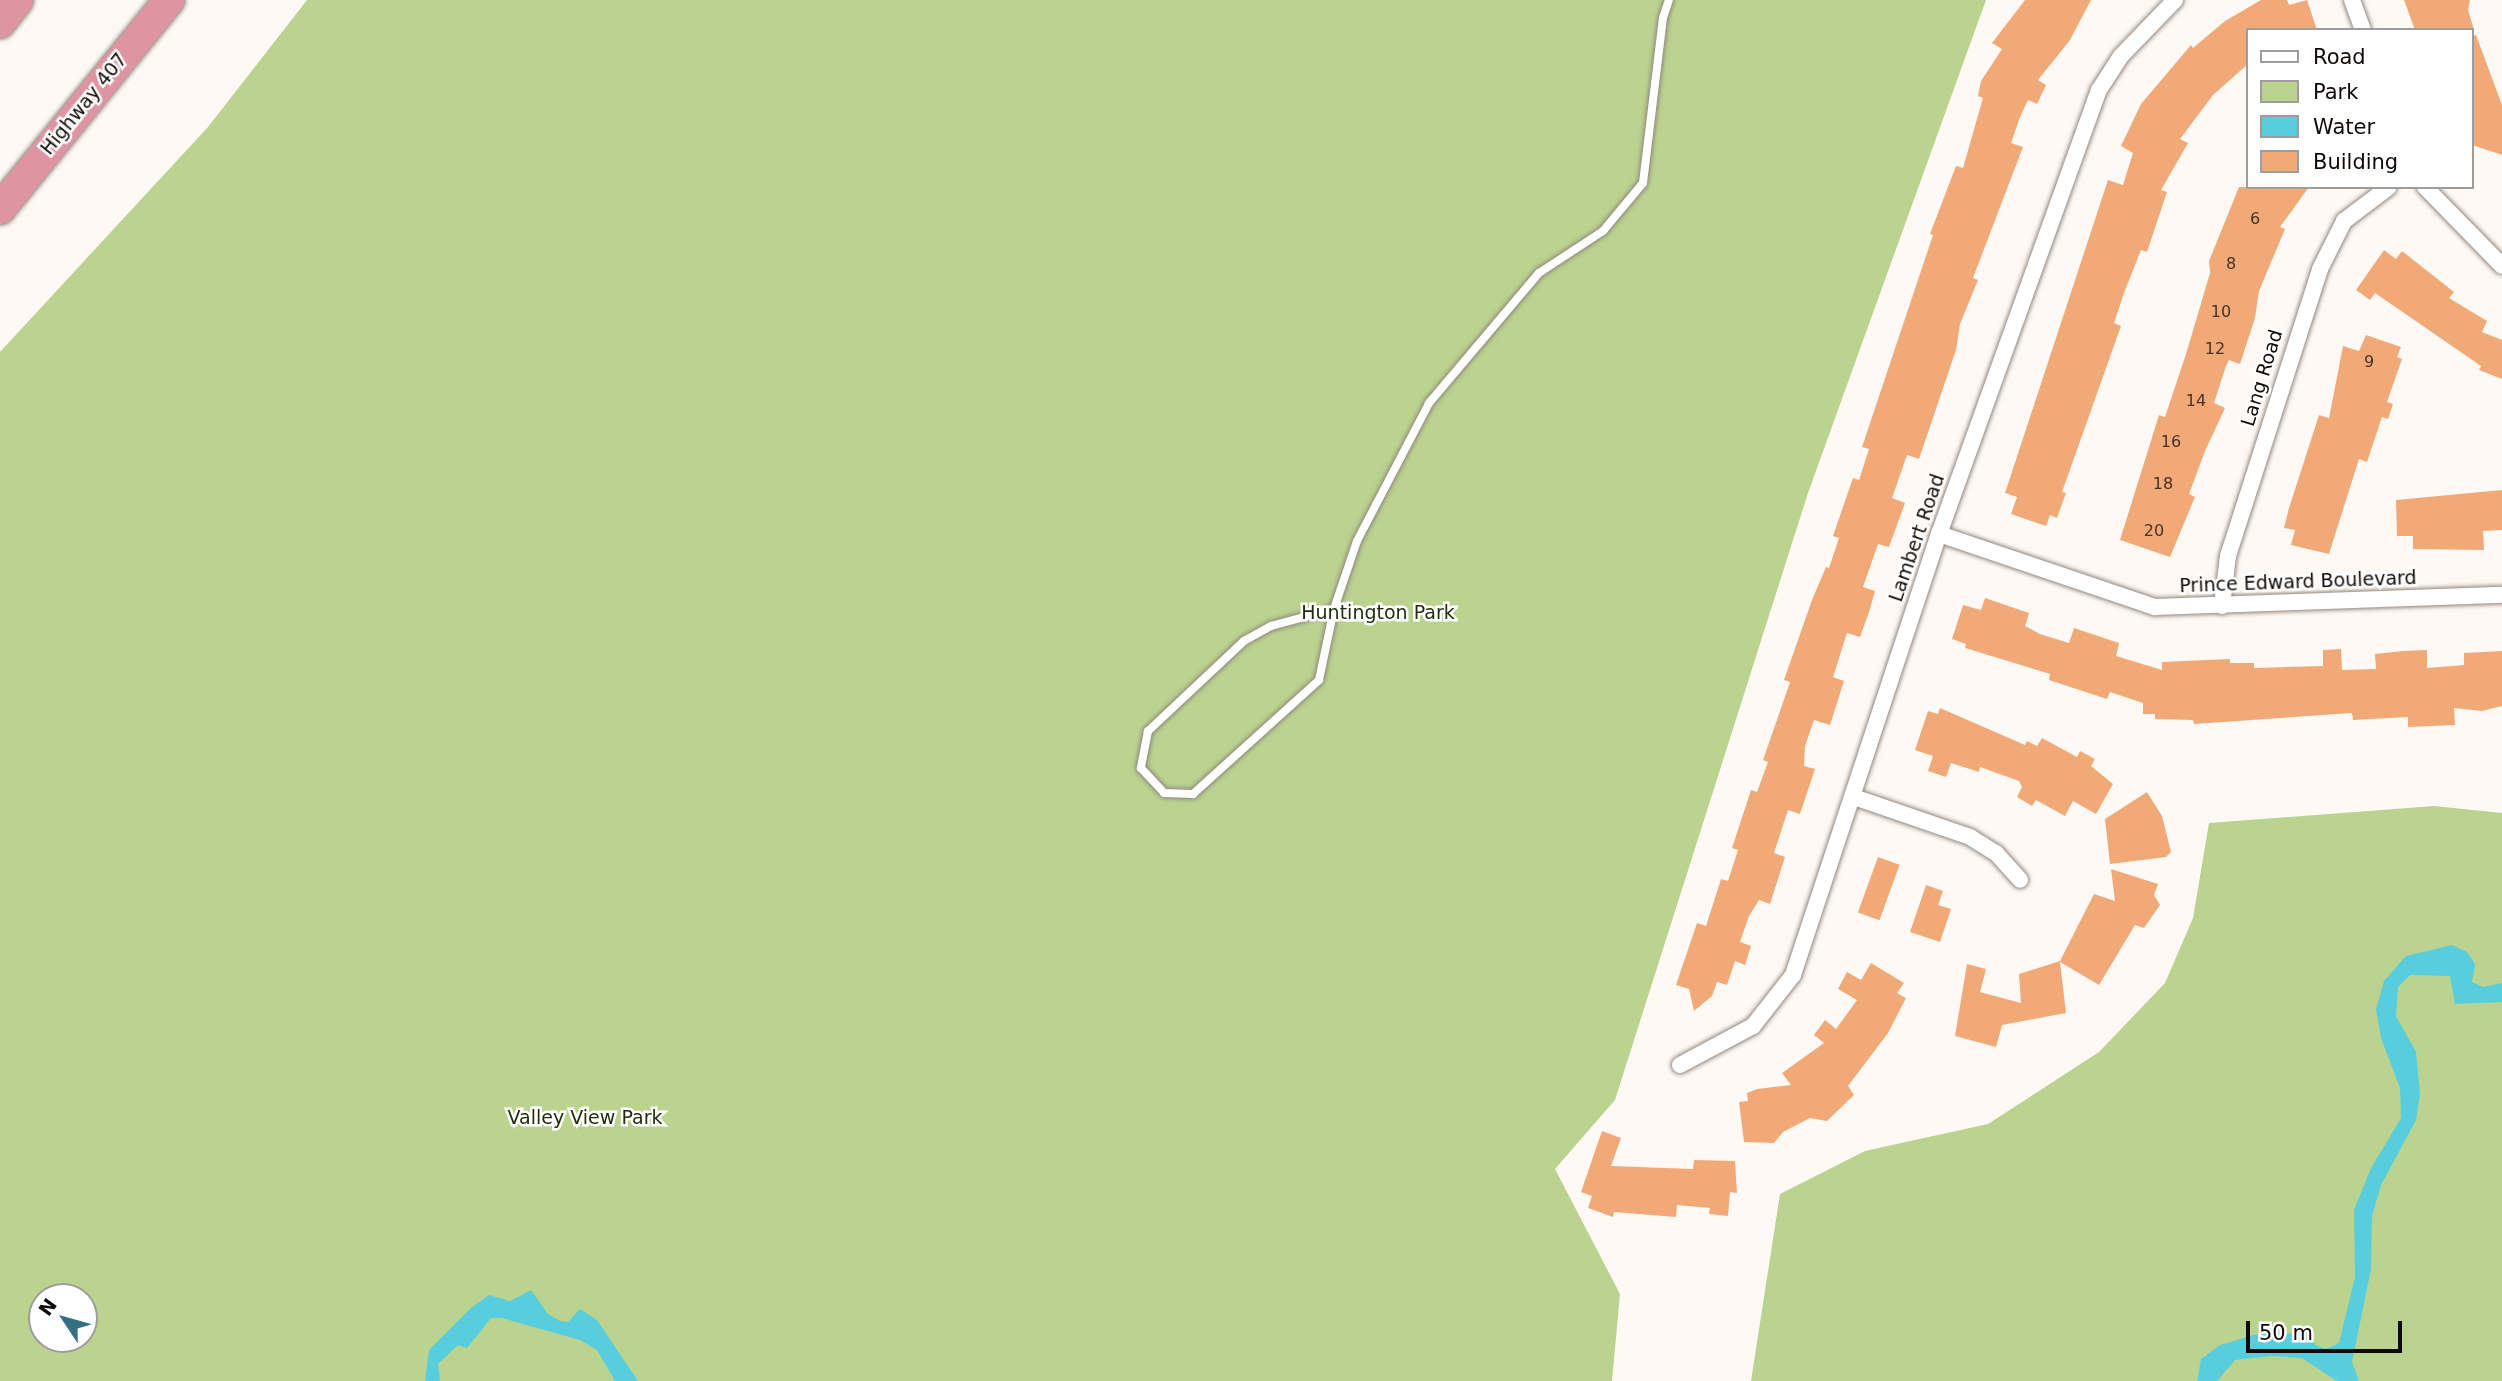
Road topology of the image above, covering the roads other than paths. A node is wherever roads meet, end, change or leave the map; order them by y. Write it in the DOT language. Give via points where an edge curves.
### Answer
graph roads {
  1 [pos="18,0"];
  2 [pos="169,0"];
  3 [pos="1669,0"];
  4 [pos="2175,0"];
  5 [pos="2352,0"];
  6 [pos="0,23"];
  7 [pos="2361,28"];
  8 [pos="2386,189"];
  9 [pos="2427,189"];
  10 [pos="0,209"];
  11 [pos="2502,265"];
  12 [pos="1939,534"];
  13 [pos="2502,595"];
  14 [pos="2222,607"];
  15 [pos="1334,609"];
  16 [pos="1854,797"];
  17 [pos="2020,880"];
  18 [pos="1680,1065"];
  1 -- 6 [label="highway"];
  2 -- 10 [label="highway, Highway 407"];
  3 -- 15 [label="lane" via="1643,183 1603,232 1539,273 1429,403 1357,541"];
  4 -- 12 [label="street, Lambert Road" via="2121,56 2099,90"];
  5 -- 7 [label="street"];
  8 -- 14 [label="street, Lang Road" via="2344,221 2320,269 2228,556"];
  9 -- 11 [label="street"];
  12 -- 14 [label="street, Prince Edward Boulevard" via="2154,607"];
  12 -- 16 [label="street, Lambert Road"];
  13 -- 14 [label="street, Prince Edward Boulevard"];
  15 -- 15 [label="lane" via="1271,626 1244,641 1148,732 1141,768 1164,793 1193,794 1319,680"];
  16 -- 17 [label="street" via="1970,837 1996,853"];
  16 -- 18 [label="street, Lambert Road" via="1786,988 1741,1035"];
}
